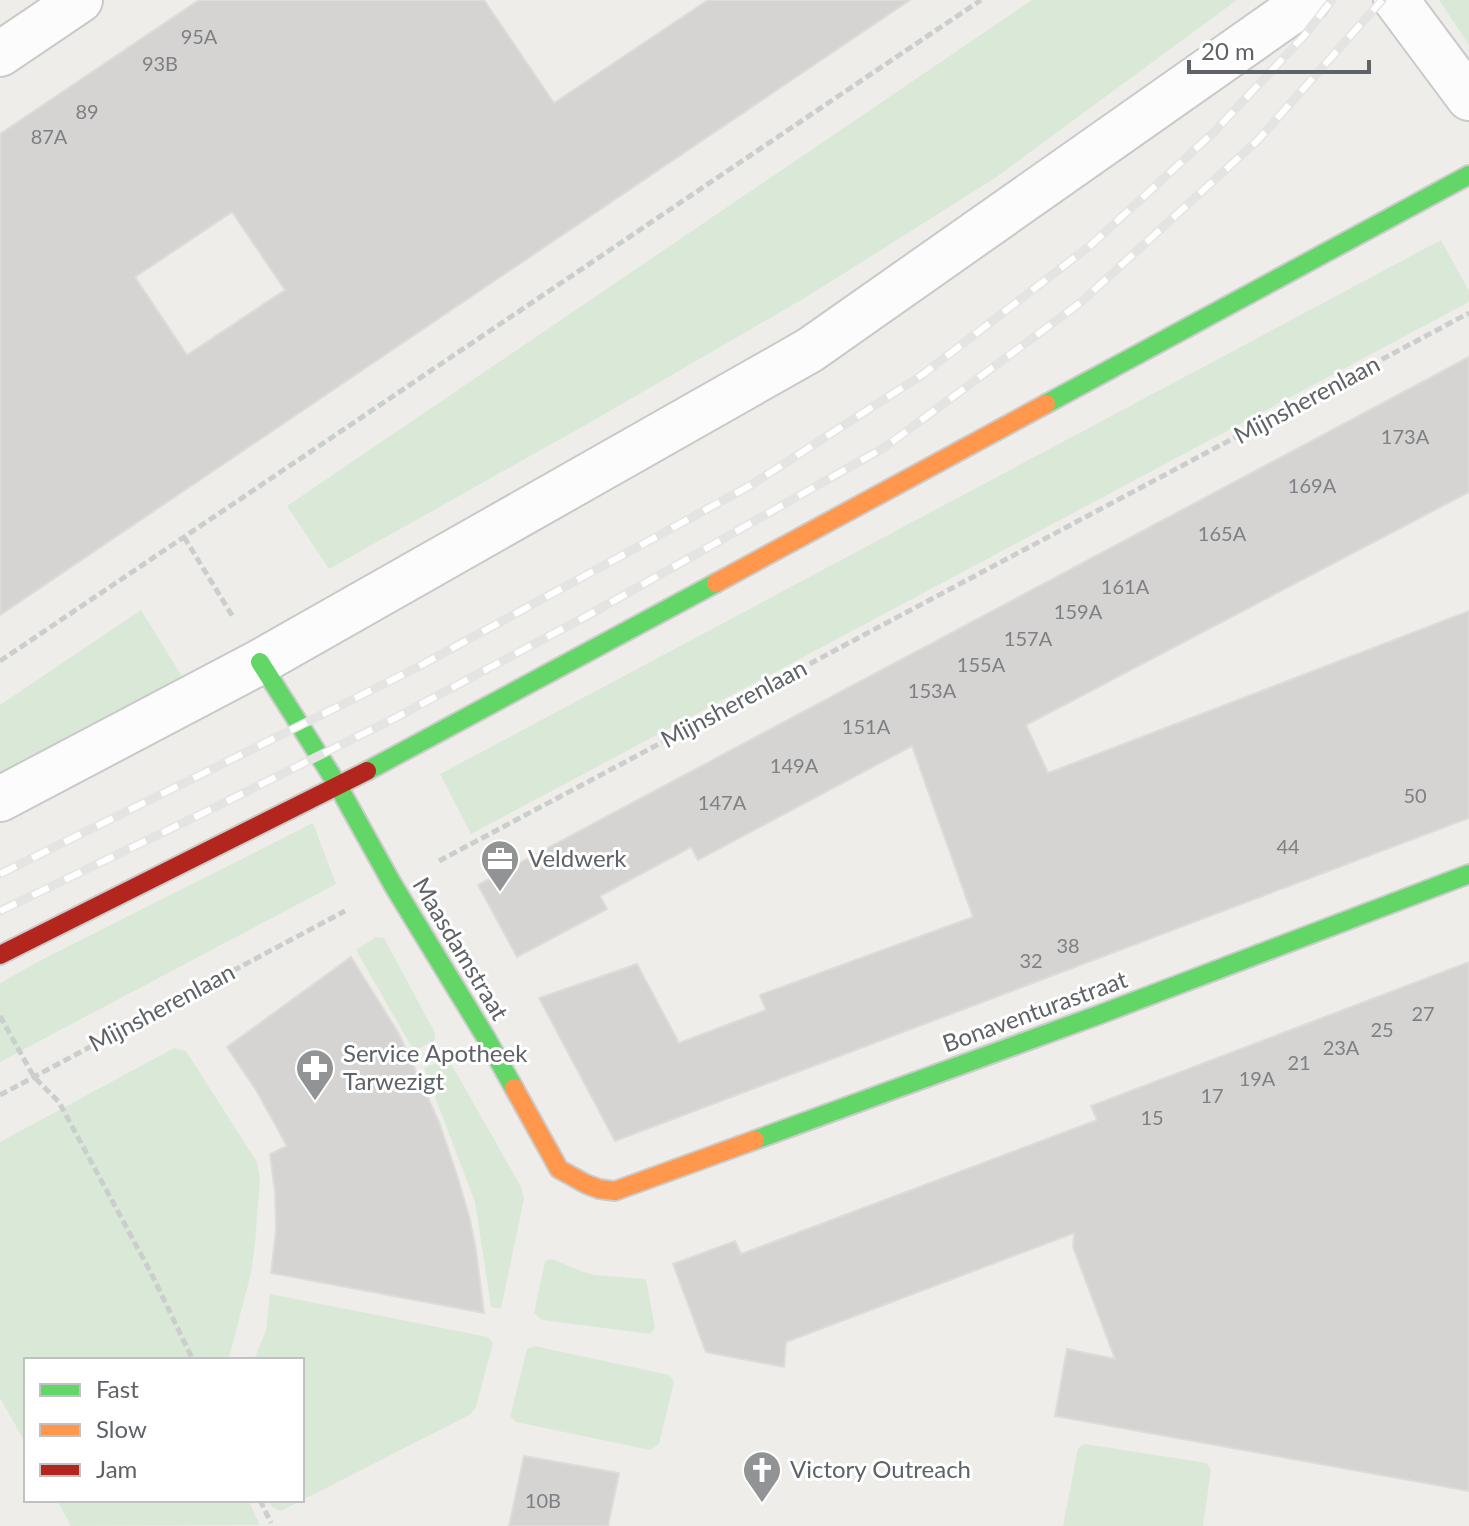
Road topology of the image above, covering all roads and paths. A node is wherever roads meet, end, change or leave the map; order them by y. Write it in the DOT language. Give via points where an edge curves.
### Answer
graph roads {
  1 [pos="80,0"];
  2 [pos="981,0"];
  3 [pos="1308,0"];
  4 [pos="1396,0"];
  5 [pos="0,54"];
  6 [pos="1469,98"];
  7 [pos="1469,175"];
  8 [pos="1469,313"];
  9 [pos="184,537"];
  10 [pos="0,661"];
  11 [pos="260,662"];
  12 [pos="337,784"];
  13 [pos="0,799"];
  14 [pos="1469,874"];
  15 [pos="393,885"];
  16 [pos="0,955"];
  17 [pos="0,1016"];
  18 [pos="34,1077"];
  19 [pos="0,1095"];
  20 [pos="615,1191"];
  21 [pos="192,1358"];
  22 [pos="261,1502"];
  23 [pos="271,1523"];
  1 -- 5 [label="street"];
  2 -- 9 [label="path"];
  3 -- 11 [label="street" via="810,350"];
  4 -- 6 [label="street"];
  7 -- 12 [label="street"];
  8 -- 15 [label="path, Mijnsherenlaan"];
  9 -- 10 [label="path"];
  9 -- 11 [label="path"];
  11 -- 12 [label="street"];
  11 -- 13 [label="street"];
  12 -- 15 [label="street, Maasdamstraat"];
  12 -- 16 [label="street"];
  14 -- 20 [label="street, Bonaventurastraat"];
  15 -- 18 [label="path, Mijnsherenlaan"];
  15 -- 20 [label="street, Maasdamstraat" via="559,1169 579,1183"];
  17 -- 18 [label="path"];
  18 -- 19 [label="path, Mijnsherenlaan"];
  18 -- 21 [label="path" via="59,1102"];
  22 -- 23 [label="path"];
}
